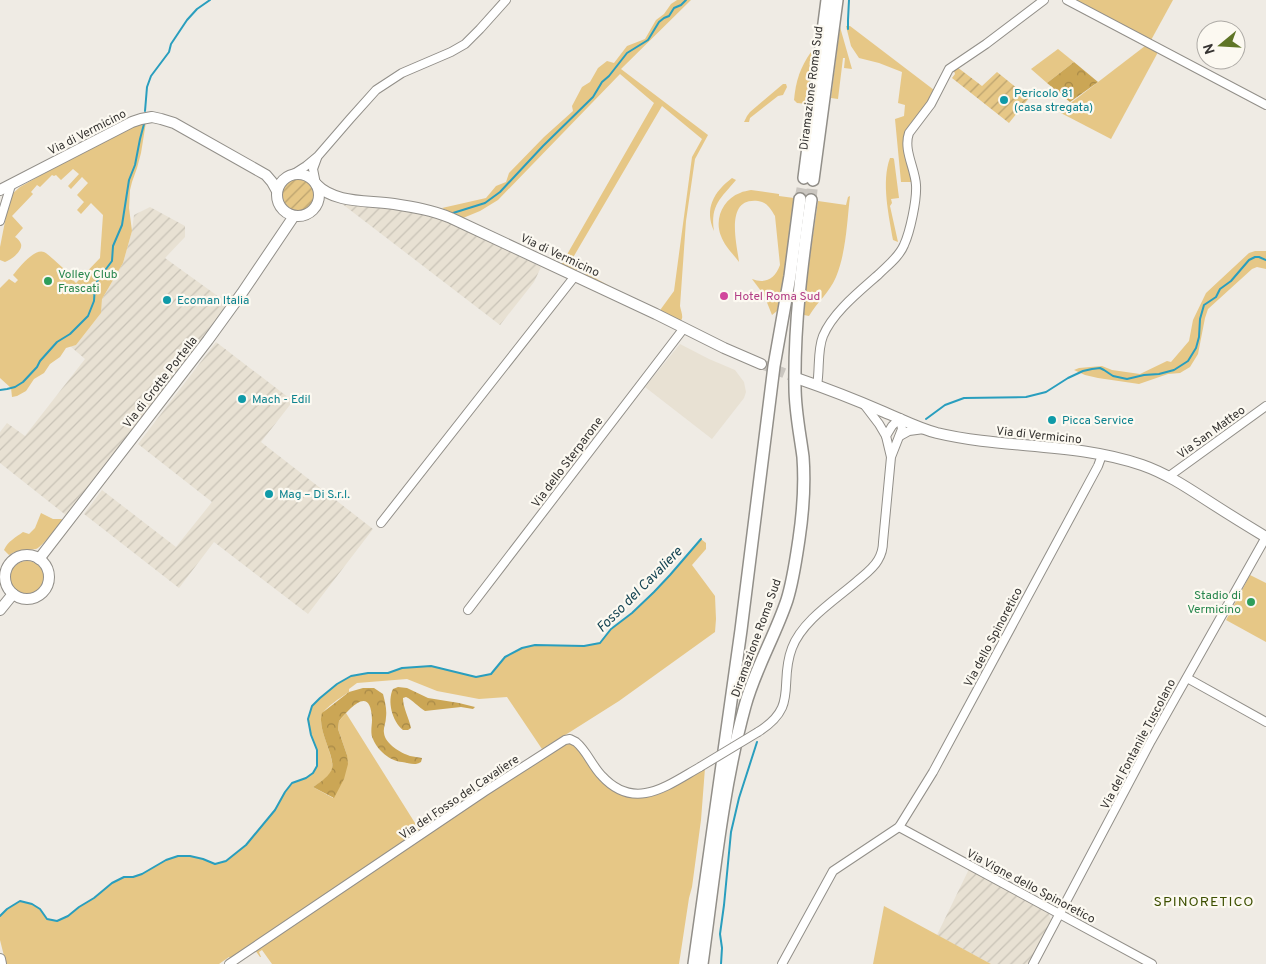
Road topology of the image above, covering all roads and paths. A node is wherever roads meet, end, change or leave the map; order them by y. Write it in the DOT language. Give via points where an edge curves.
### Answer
graph roads {
  1 [pos="506,0"];
  2 [pos="827,0"];
  3 [pos="837,0"];
  4 [pos="1044,0"];
  5 [pos="1067,0"];
  6 [pos="1266,105"];
  7 [pos="318,156"];
  8 [pos="292,175"];
  9 [pos="266,176"];
  10 [pos="316,184"];
  11 [pos="11,185"];
  12 [pos="0,190"];
  13 [pos="277,192"];
  14 [pos="339,198"];
  15 [pos="313,210"];
  16 [pos="1,215"];
  17 [pos="294,216"];
  18 [pos="575,276"];
  19 [pos="684,328"];
  20 [pos="761,364"];
  21 [pos="799,379"];
  22 [pos="817,385"];
  23 [pos="863,403"];
  24 [pos="1266,406"];
  25 [pos="900,418"];
  26 [pos="925,429"];
  27 [pos="886,436"];
  28 [pos="900,436"];
  29 [pos="1102,455"];
  30 [pos="891,457"];
  31 [pos="1168,477"];
  32 [pos="381,523"];
  33 [pos="1266,537"];
  34 [pos="39,559"];
  35 [pos="13,594"];
  36 [pos="0,610"];
  37 [pos="468,610"];
  38 [pos="1187,678"];
  39 [pos="1266,722"];
  40 [pos="899,827"];
  41 [pos="1060,915"];
  42 [pos="0,959"];
  43 [pos="1,964"];
  44 [pos="229,964"];
  45 [pos="694,964"];
  46 [pos="702,964"];
  47 [pos="782,964"];
  48 [pos="1033,964"];
  49 [pos="1152,964"];
  1 -- 7 [label="street" via="465,44 402,73 376,90"];
  2 -- 3 [label="highway, Diramazione Roma Sud" via="808,179"];
  4 -- 22 [label="street" via="951,68 931,104 909,133 907,144 916,193 905,245 828,326 821,341"];
  5 -- 6 [label="street"];
  7 -- 8 [label="street"];
  7 -- 10 [label="street" via="313,169"];
  8 -- 9 [label="main road"];
  8 -- 10 [label="main road" via="305,175"];
  8 -- 13 [label="main road" via="282,181"];
  9 -- 11 [label="main road, Via di Vermicino" via="177,124 149,118 132,122"];
  9 -- 13 [label="main road, Via di Vermicino"];
  10 -- 14 [label="main road, Via di Vermicino"];
  10 -- 15 [label="main road" via="319,197"];
  11 -- 12 [label="main road, Via di Vermicino"];
  11 -- 16 [label="street"];
  13 -- 17 [label="main road" via="283,210"];
  14 -- 15 [label="main road"];
  14 -- 18 [label="main road, Via di Vermicino" via="408,206 445,215"];
  15 -- 17 [label="main road"];
  17 -- 34 [label="main road, Via di Grotte Portella" via="208,340"];
  18 -- 19 [label="main road, Via di Vermicino"];
  18 -- 32 [label="street"];
  19 -- 20 [label="main road, Via di Vermicino"];
  19 -- 37 [label="street, Via dello Sterparone"];
  21 -- 22 [label="main road, Via di Vermicino"];
  22 -- 23 [label="main road, Via di Vermicino"];
  23 -- 25 [label="main road, Via di Vermicino"];
  23 -- 27 [label="street"];
  24 -- 31 [label="street, Via San Matteo"];
  25 -- 26 [label="main road, Via di Vermicino"];
  25 -- 27 [label="street"];
  25 -- 28 [label="street"];
  26 -- 28 [label="street"];
  26 -- 29 [label="main road, Via di Vermicino" via="968,439"];
  27 -- 30 [label="street"];
  28 -- 30 [label="street"];
  29 -- 31 [label="main road, Via di Vermicino" via="1141,465"];
  29 -- 40 [label="street, Via dello Spinoretico" via="933,772"];
  30 -- 44 [label="street, Via del Fosso del Cavaliere, bridge" via="879,559 800,633 791,650 783,708 772,722 700,767 654,792 641,794 616,787 606,780 578,743 566,740"];
  31 -- 33 [label="main road, Via di Vermicino"];
  33 -- 38 [label="street, Via del Fontanile Tuscolano"];
  34 -- 35 [label="main road" via="22,556 9,566 6,582"];
  34 -- 35 [label="main road" via="49,574 45,590 30,599"];
  35 -- 36 [label="main road"];
  38 -- 39 [label="street"];
  38 -- 41 [label="street, Via del Fontanile Tuscolano"];
  40 -- 41 [label="street, Via Vigne dello Spinoretico"];
  40 -- 47 [label="street" via="833,871"];
  41 -- 48 [label="street, Via del Fontanile Tuscolano"];
  41 -- 49 [label="street, Via Vigne dello Spinoretico"];
  42 -- 43 [label="main road"];
  45 -- 46 [label="highway, Diramazione Roma Sud" via="741,630 774,362 805,200 796,333 795,400 804,470 800,529 789,593 752,686 734,751"];
}
